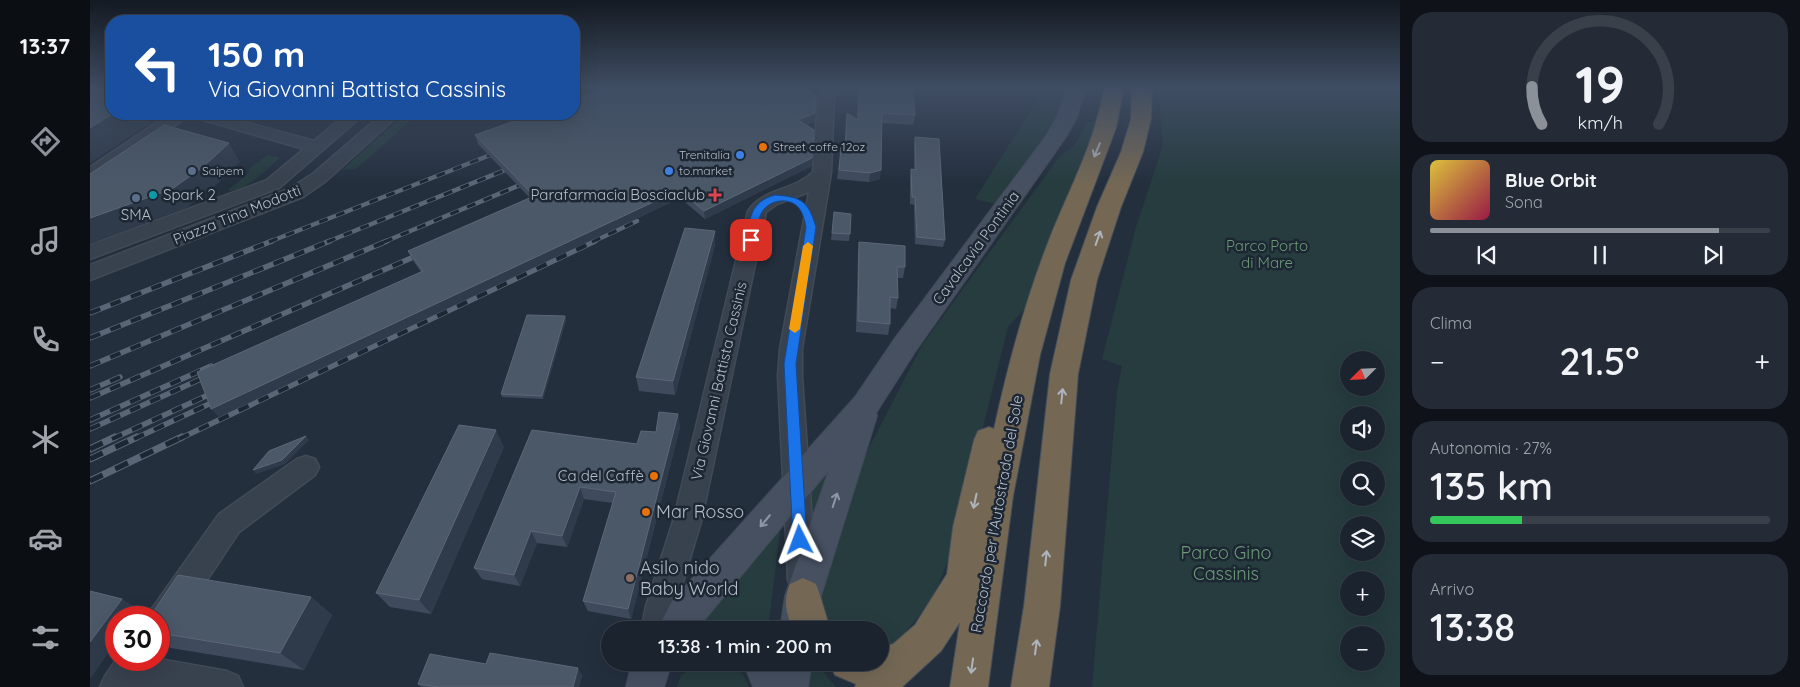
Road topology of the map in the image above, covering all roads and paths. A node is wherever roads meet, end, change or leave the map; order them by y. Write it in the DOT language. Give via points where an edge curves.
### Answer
graph roads {
  1 [pos="824,119"];
  2 [pos="1066,119"];
  3 [pos="1109,119"];
  4 [pos="1141,119"];
  5 [pos="172,120"];
  6 [pos="225,120"];
  7 [pos="349,120"];
  8 [pos="385,120"];
  9 [pos="348,141"];
  10 [pos="322,142"];
  11 [pos="822,173"];
  12 [pos="90,176"];
  13 [pos="775,198"];
  14 [pos="811,227"];
  15 [pos="90,252"];
  16 [pos="90,273"];
  17 [pos="1038,309"];
  18 [pos="866,405"];
  19 [pos="306,467"];
  20 [pos="797,484"];
  21 [pos="170,609"];
  22 [pos="801,613"];
  23 [pos="658,621"];
  24 [pos="681,621"];
  25 [pos="906,658"];
  26 [pos="889,665"];
  27 [pos="767,671"];
  28 [pos="792,671"];
  29 [pos="127,672"];
  30 [pos="227,687"];
  31 [pos="772,687"];
  32 [pos="789,687"];
  33 [pos="874,687"];
  34 [pos="969,687"];
  35 [pos="1030,687"];
  1 -- 11 [label="street"];
  2 -- 18 [label="street, Cavalcavia Pontinia"];
  3 -- 17 [label="highway, Raccordo per l'Autostrada del Sole, one-way" via="1064,231"];
  35 -- 4 [label="highway, one-way" via="1042,606 1064,374 1084,280"];
  5 -- 12 [label="street"];
  6 -- 10 [label="street"];
  7 -- 10 [label="street"];
  8 -- 16 [label="street, Piazza Tina Modotti" via="302,190"];
  9 -- 10 [label="street"];
  10 -- 15 [label="street" via="285,182"];
  11 -- 13 [label="street, Via Giovanni Battista Cassinis" via="803,190"];
  11 -- 14 [label="street"];
  13 -- 14 [label="street" via="801,204"];
  13 -- 23 [label="street, Via Giovanni Battista Cassinis" via="757,211 688,518"];
  14 -- 20 [label="street" via="790,364"];
  17 -- 25 [label="highway, one-way" via="1014,340 1008,359 970,527 964,578 928,638"];
  17 -- 34 [label="highway, Raccordo per l'Autostrada del Sole, one-way" via="1004,457"];
  18 -- 20 [label="street, Cavalcavia Pontinia"];
  22 -- 18 [label="street, Cavalcavia Pontinia, one-way"];
  19 -- 21 [label="street" via="228,523"];
  20 -- 22 [label="street"];
  20 -- 24 [label="street, one-way"];
  25 -- 26 [label="highway"];
  25 -- 33 [label="highway"];
  27 -- 31 [label="street"];
  28 -- 32 [label="street"];
  29 -- 30 [label="street"];
}
